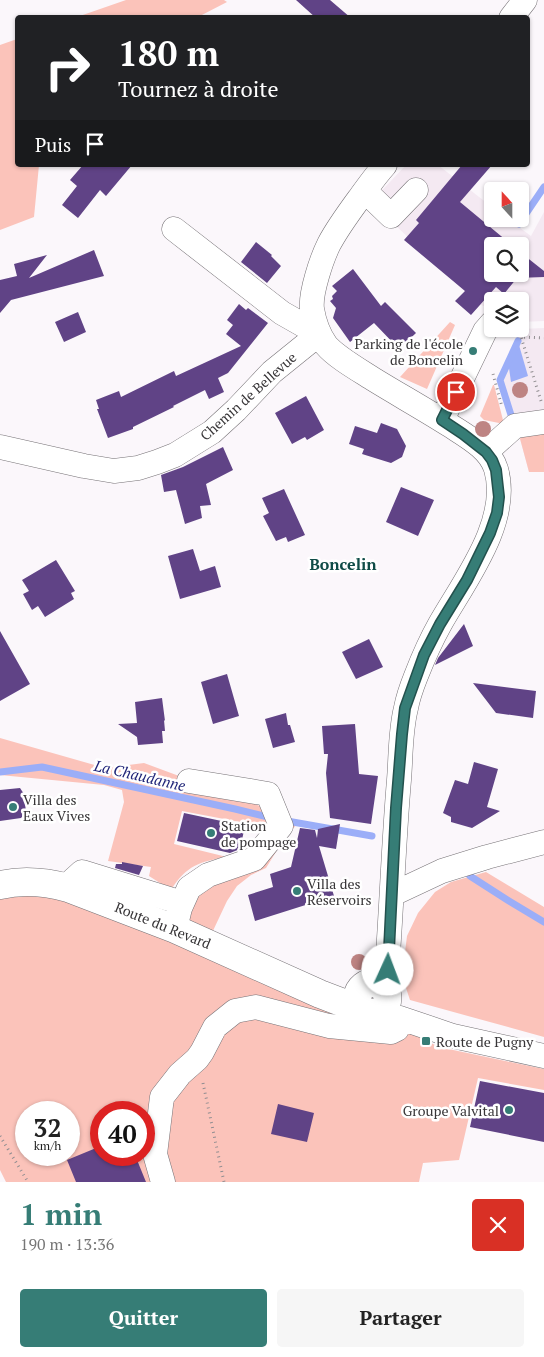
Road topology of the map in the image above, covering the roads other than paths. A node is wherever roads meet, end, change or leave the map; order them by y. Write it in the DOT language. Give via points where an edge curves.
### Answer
graph roads {
  1 [pos="526,0"];
  2 [pos="514,15"];
  3 [pos="383,167"];
  4 [pos="416,190"];
  5 [pos="365,191"];
  6 [pos="174,229"];
  7 [pos="484,331"];
  8 [pos="319,334"];
  9 [pos="543,412"];
  10 [pos="442,420"];
  11 [pos="0,447"];
  12 [pos="486,452"];
  13 [pos="189,781"];
  14 [pos="544,842"];
  15 [pos="0,885"];
  16 [pos="68,888"];
  17 [pos="392,894"];
  18 [pos="182,903"];
  19 [pos="175,929"];
  20 [pos="383,1003"];
  21 [pos="544,1056"];
  22 [pos="163,1182"];
  1 -- 2 [label="street"];
  3 -- 5 [label="street"];
  4 -- 5 [label="street" via="391,216"];
  5 -- 8 [label="street" via="329,244 320,270 312,308"];
  6 -- 8 [label="street" via="282,312"];
  7 -- 10 [label="street"];
  8 -- 10 [label="street" via="327,346 357,369"];
  8 -- 11 [label="street, Chemin de Bellevue" via="272,372 212,432 157,462 114,471"];
  9 -- 12 [label="street" via="515,426"];
  10 -- 12 [label="street"];
  12 -- 17 [label="street" via="496,470 499,497 495,520 467,580 424,655 405,708"];
  13 -- 18 [label="street" via="268,794 278,818 254,859 208,875 189,888"];
  14 -- 17 [label="street" via="442,871"];
  15 -- 16 [label="main road, Route du Revard" via="25,882"];
  16 -- 18 [label="street" via="82,872"];
  16 -- 19 [label="main road, Route du Revard"];
  17 -- 20 [label="street" via="388,980"];
  18 -- 19 [label="street"];
  19 -- 20 [label="main road, Route du Revard" via="320,994"];
  20 -- 21 [label="street, Route du Revard" via="453,1036"];
  20 -- 22 [label="street" via="397,1030 329,1026 256,1006 235,1011 215,1027 197,1059 162,1097 155,1154"];
}
